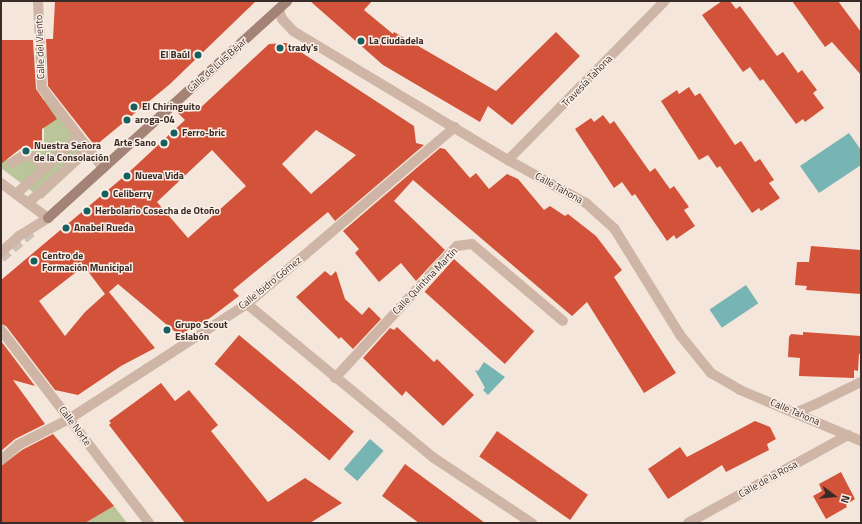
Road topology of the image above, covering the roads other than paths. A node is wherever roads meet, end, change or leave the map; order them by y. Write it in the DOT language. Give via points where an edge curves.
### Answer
graph roads {
  1 [pos="38,1"];
  2 [pos="287,1"];
  3 [pos="665,1"];
  4 [pos="279,10"];
  5 [pos="455,127"];
  6 [pos="80,137"];
  7 [pos="89,149"];
  8 [pos="508,160"];
  9 [pos="12,163"];
  10 [pos="46,168"];
  11 [pos="103,168"];
  12 [pos="1,183"];
  13 [pos="16,194"];
  14 [pos="28,203"];
  15 [pos="48,218"];
  16 [pos="1,252"];
  17 [pos="247,304"];
  18 [pos="563,321"];
  19 [pos="1,330"];
  20 [pos="335,378"];
  21 [pos="861,382"];
  22 [pos="797,412"];
  23 [pos="69,419"];
  24 [pos="848,435"];
  25 [pos="861,441"];
  26 [pos="1,460"];
  27 [pos="148,523"];
  28 [pos="532,523"];
  29 [pos="688,523"];
  1 -- 6 [label="street, Calle del Viento" via="42,88"];
  2 -- 4 [label="street, Calle de Luis Béjar"];
  3 -- 8 [label="street, Travesía Tahona"];
  4 -- 5 [label="street, Calle Tahona" via="282,19 293,32"];
  4 -- 11 [label="street, Calle de Luis Béjar"];
  5 -- 8 [label="street, Calle Tahona"];
  5 -- 17 [label="street, Calle Isidro Gómez"];
  6 -- 7 [label="street, Calle del Viento"];
  6 -- 10 [label="street"];
  7 -- 11 [label="street, Calle del Viento"];
  7 -- 14 [label="street"];
  8 -- 22 [label="street, Calle Tahona" via="586,203 614,228 680,335 711,373 740,390"];
  9 -- 10 [label="street" via="24,155"];
  10 -- 13 [label="street"];
  11 -- 15 [label="street, Calle de Luis Béjar"];
  12 -- 13 [label="street"];
  13 -- 14 [label="street"];
  14 -- 15 [label="street"];
  15 -- 16 [label="street, Calle de Luis Béjar" via="19,236"];
  17 -- 20 [label="street"];
  17 -- 23 [label="street, Calle Isidro Gómez"];
  18 -- 20 [label="street, Calle Quintina Martín" via="472,244 457,246"];
  19 -- 23 [label="street, Calle Norte"];
  20 -- 28 [label="street" via="434,458"];
  21 -- 22 [label="street"];
  22 -- 24 [label="street, Calle Tahona"];
  23 -- 26 [label="street, Calle Isidro Gómez" via="18,445"];
  23 -- 27 [label="street, Calle Norte"];
  24 -- 25 [label="street, Calle Tahona"];
  24 -- 29 [label="street, Calle de la Rosa"];
}
